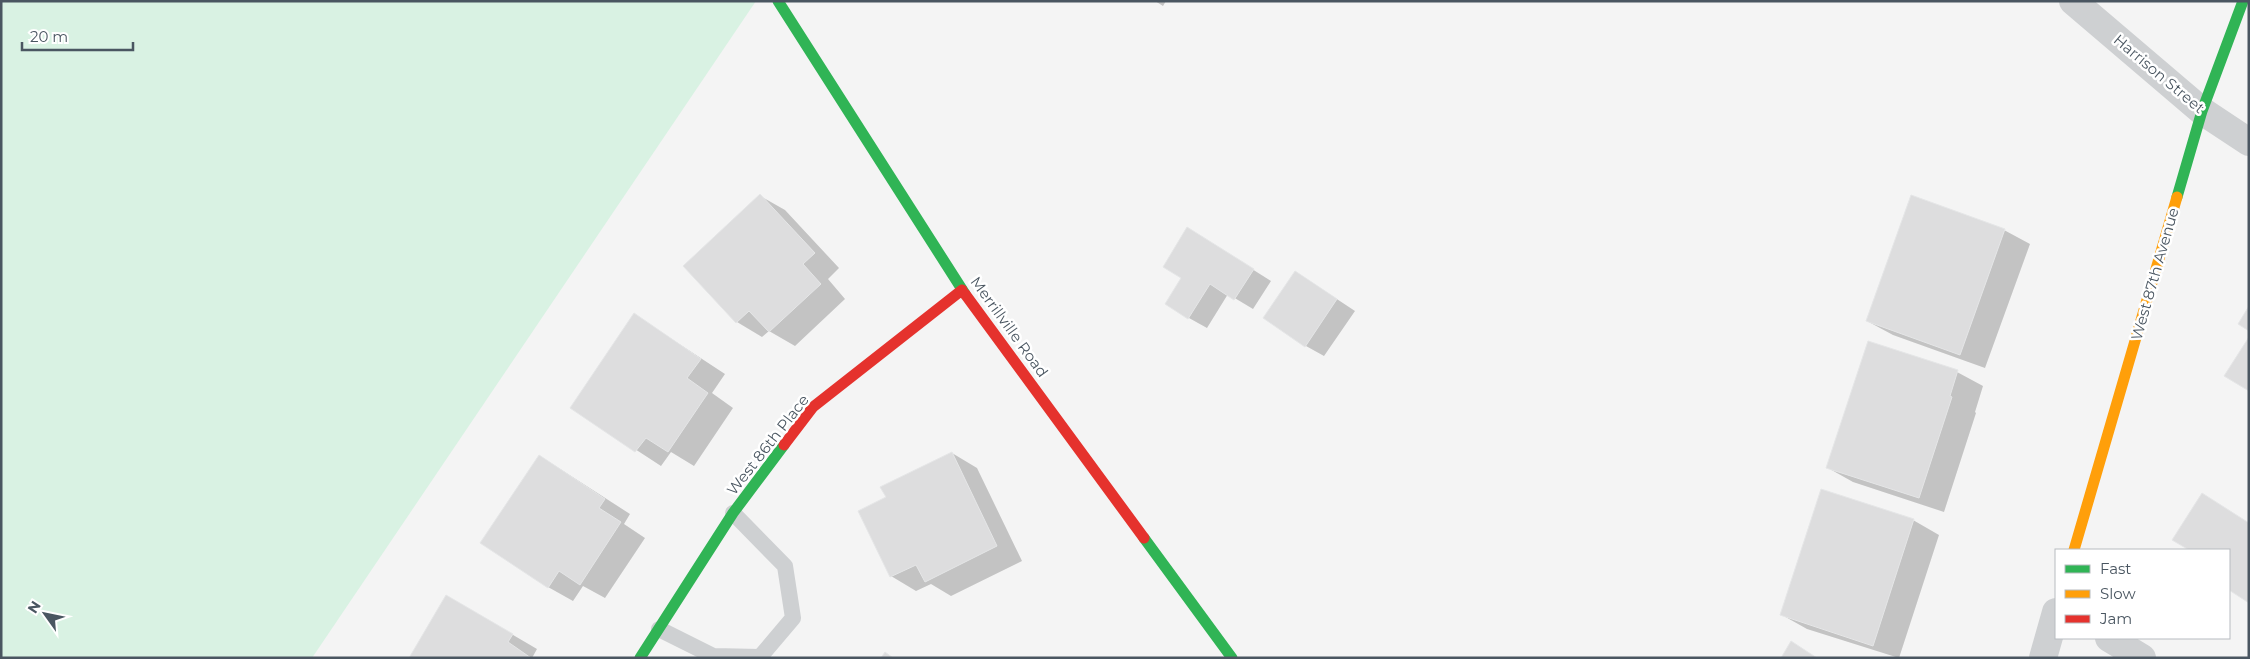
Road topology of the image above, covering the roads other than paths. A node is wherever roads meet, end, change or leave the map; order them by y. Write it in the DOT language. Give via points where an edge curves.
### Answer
graph roads {
  1 [pos="778,1"];
  2 [pos="2073,1"];
  3 [pos="2244,1"];
  4 [pos="2202,111"];
  5 [pos="2249,142"];
  6 [pos="962,290"];
  7 [pos="733,513"];
  8 [pos="2074,549"];
  9 [pos="2055,616"];
  10 [pos="659,629"];
  11 [pos="2111,639"];
  12 [pos="640,658"];
  13 [pos="1232,658"];
  14 [pos="2043,658"];
  15 [pos="2142,658"];
  1 -- 6 [label="street, Merrillville Road"];
  2 -- 4 [label="street, Harrison Street"];
  3 -- 4 [label="street, West 87th Avenue"];
  4 -- 5 [label="street, Harrison Street"];
  4 -- 8 [label="street, West 87th Avenue"];
  6 -- 7 [label="street, West 86th Place" via="813,407"];
  6 -- 13 [label="street, Merrillville Road"];
  7 -- 10 [label="street, West 86th Place"];
  7 -- 10 [label="lane" via="785,566 793,618 760,657 713,656"];
  9 -- 14 [label="street"];
  10 -- 12 [label="street, West 86th Place"];
  11 -- 15 [label="street"];
}
